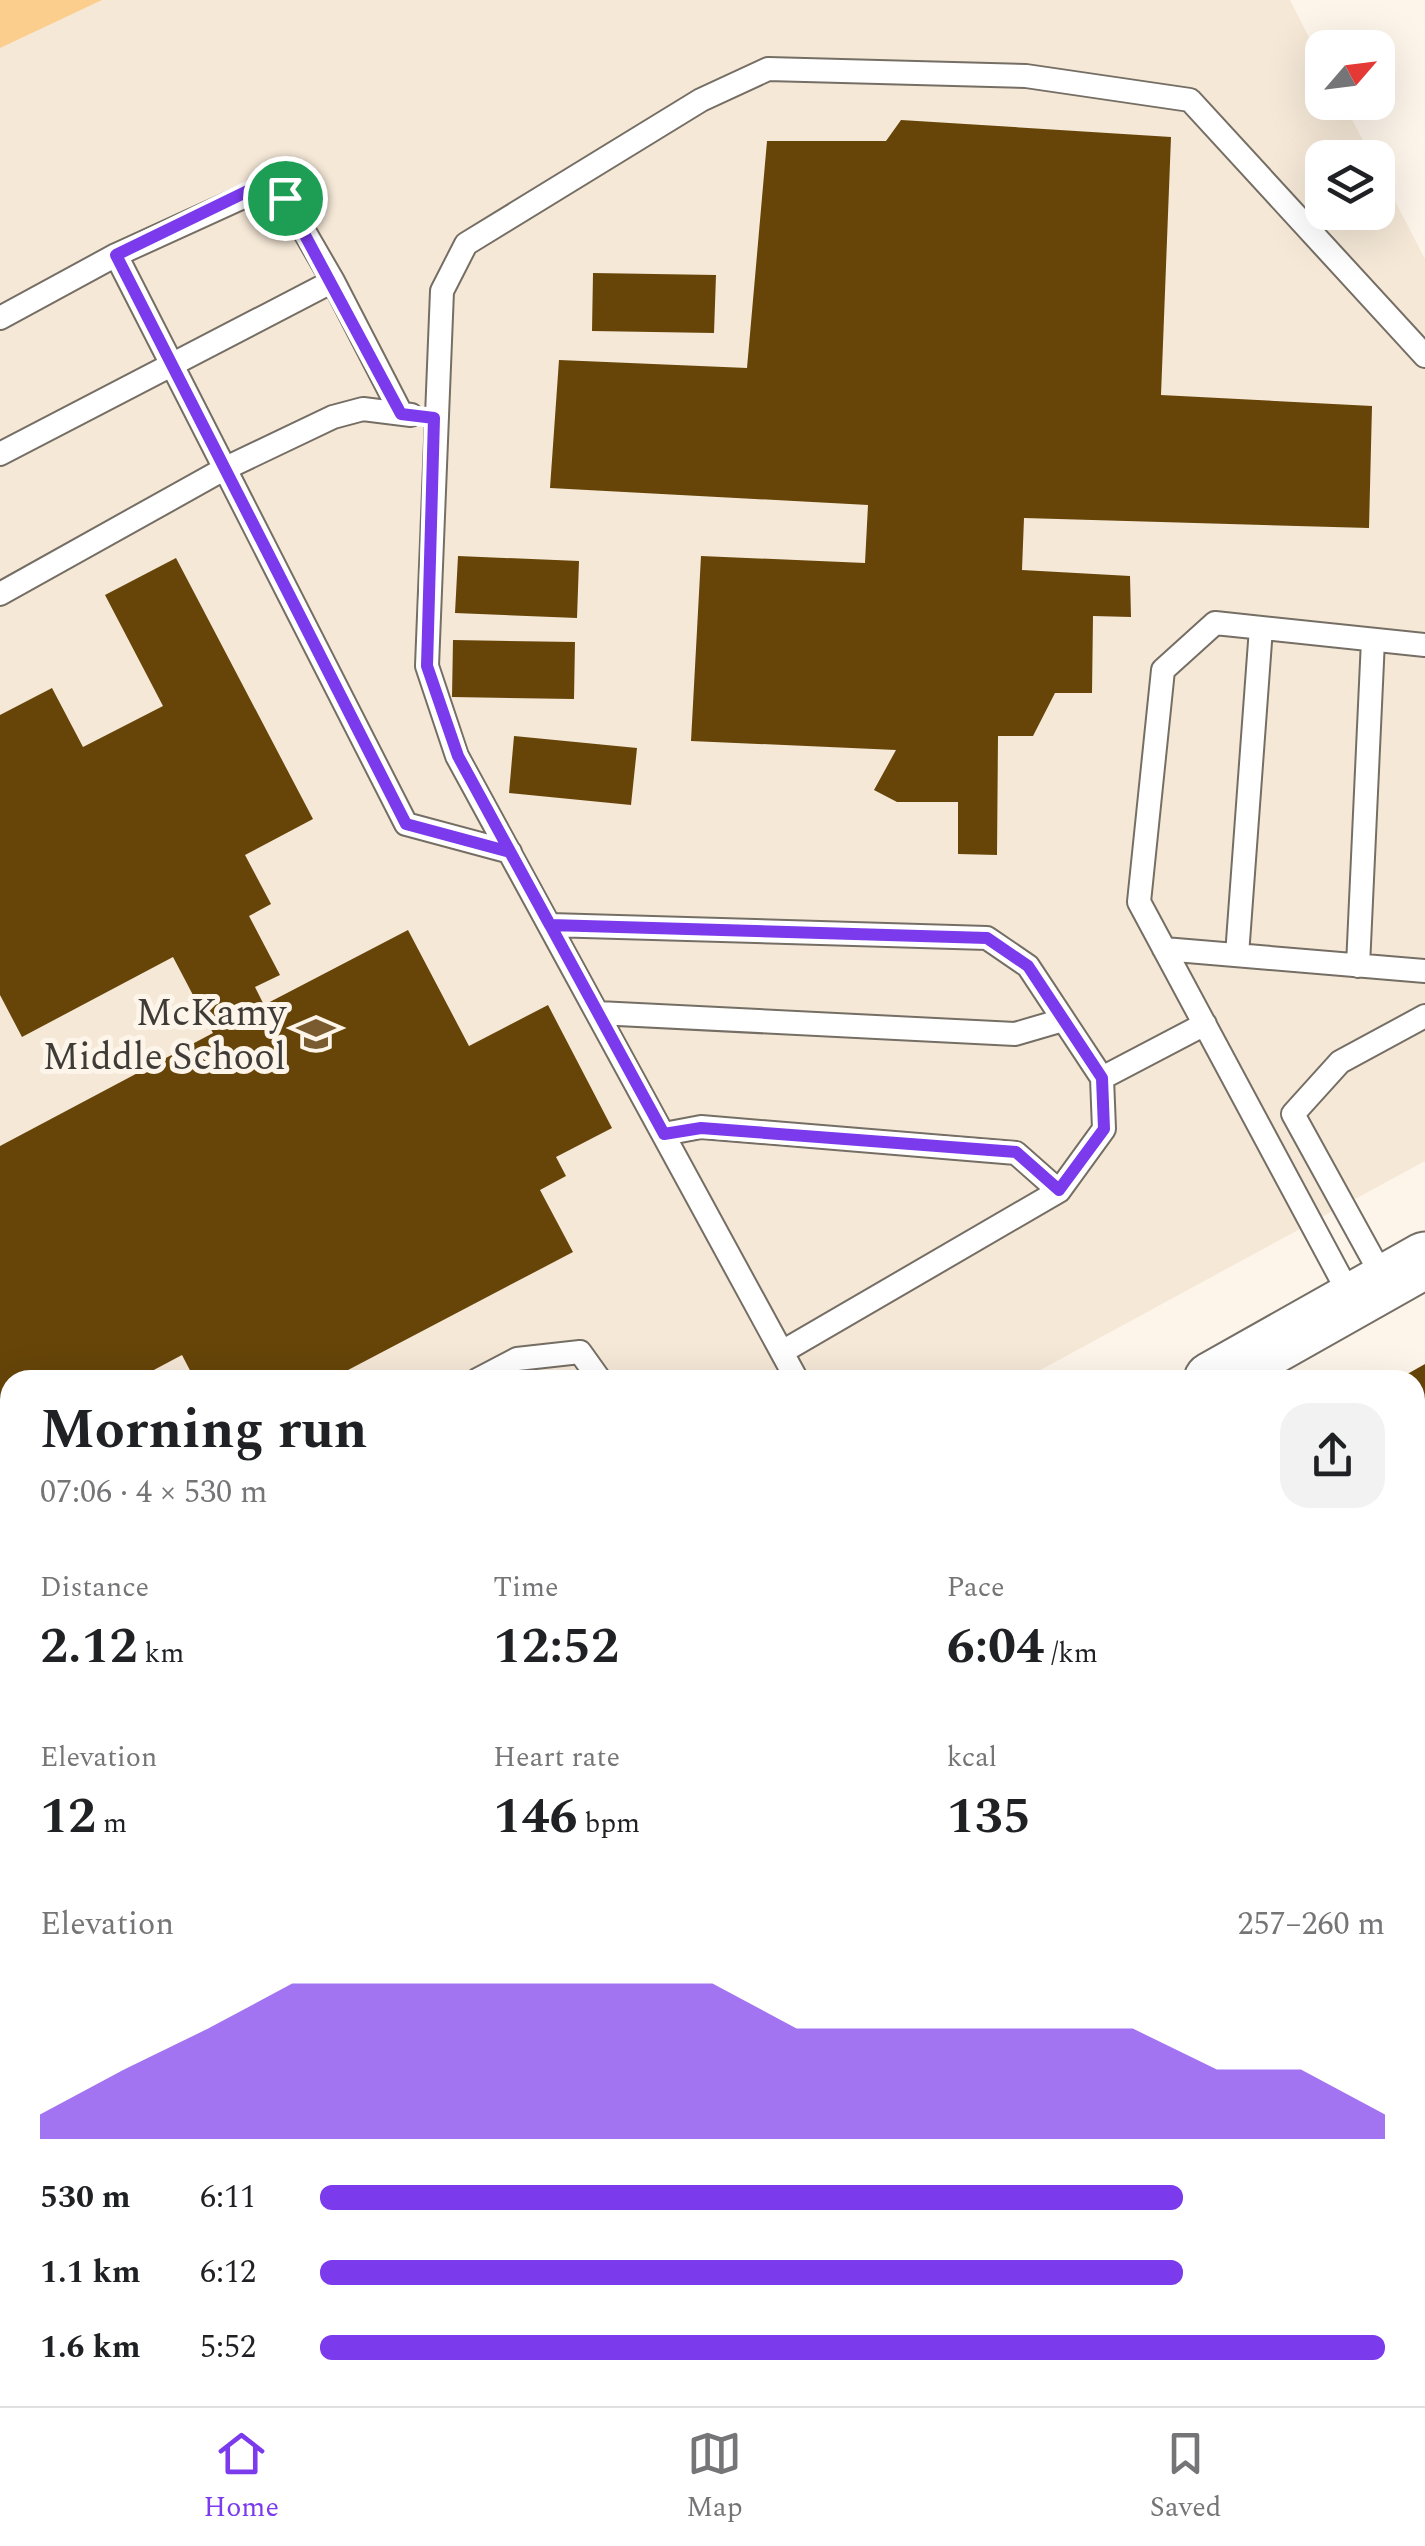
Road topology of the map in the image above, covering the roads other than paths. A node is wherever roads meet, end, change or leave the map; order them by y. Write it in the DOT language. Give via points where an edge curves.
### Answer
graph roads {
  1 [pos="116,255"];
  2 [pos="333,281"];
  3 [pos="0,318"];
  4 [pos="1425,356"];
  5 [pos="171,364"];
  6 [pos="401,414"];
  7 [pos="434,418"];
  8 [pos="0,454"];
  9 [pos="224,469"];
  10 [pos="0,594"];
  11 [pos="1262,628"];
  12 [pos="1372,640"];
  13 [pos="1425,645"];
  14 [pos="510,852"];
  15 [pos="550,925"];
  16 [pos="1164,950"];
  17 [pos="1237,956"];
  18 [pos="1358,966"];
  19 [pos="1425,971"];
  20 [pos="598,1012"];
  21 [pos="1425,1016"];
  22 [pos="1063,1020"];
  23 [pos="1205,1024"];
  24 [pos="1102,1078"];
  25 [pos="664,1134"];
  26 [pos="1059,1190"];
  27 [pos="1388,1281"];
  28 [pos="782,1352"];
  29 [pos="497,1370"];
  30 [pos="593,1370"];
  31 [pos="792,1370"];
  32 [pos="1230,1370"];
  1 -- 2 [label="lane" via="263,188 296,212"];
  1 -- 3 [label="lane"];
  1 -- 5 [label="lane"];
  2 -- 5 [label="lane"];
  2 -- 6 [label="lane"];
  4 -- 7 [label="lane" via="1190,100 1026,76 768,69 701,100 466,244 442,291"];
  5 -- 8 [label="lane"];
  5 -- 9 [label="lane"];
  6 -- 7 [label="lane"];
  6 -- 9 [label="lane" via="347,412"];
  7 -- 14 [label="lane" via="427,666 458,756"];
  9 -- 10 [label="lane"];
  9 -- 14 [label="lane" via="406,824"];
  11 -- 12 [label="lane"];
  11 -- 16 [label="lane" via="1215,623 1163,670 1140,902"];
  11 -- 17 [label="lane"];
  12 -- 13 [label="lane"];
  12 -- 18 [label="lane"];
  14 -- 15 [label="lane"];
  15 -- 20 [label="lane"];
  15 -- 22 [label="lane" via="987,938 1028,966"];
  16 -- 17 [label="lane"];
  16 -- 23 [label="lane"];
  17 -- 18 [label="lane"];
  18 -- 19 [label="lane"];
  20 -- 22 [label="lane" via="1015,1034"];
  20 -- 25 [label="lane"];
  21 -- 27 [label="lane" via="1340,1062 1293,1114"];
  22 -- 24 [label="lane"];
  23 -- 24 [label="lane"];
  23 -- 27 [label="lane"];
  24 -- 26 [label="lane" via="1104,1129"];
  25 -- 26 [label="lane" via="701,1128 1016,1152"];
  25 -- 28 [label="lane"];
  26 -- 28 [label="lane"];
  27 -- 32 [label="street"];
  28 -- 31 [label="lane"];
  29 -- 30 [label="lane" via="518,1359 580,1352"];
}
